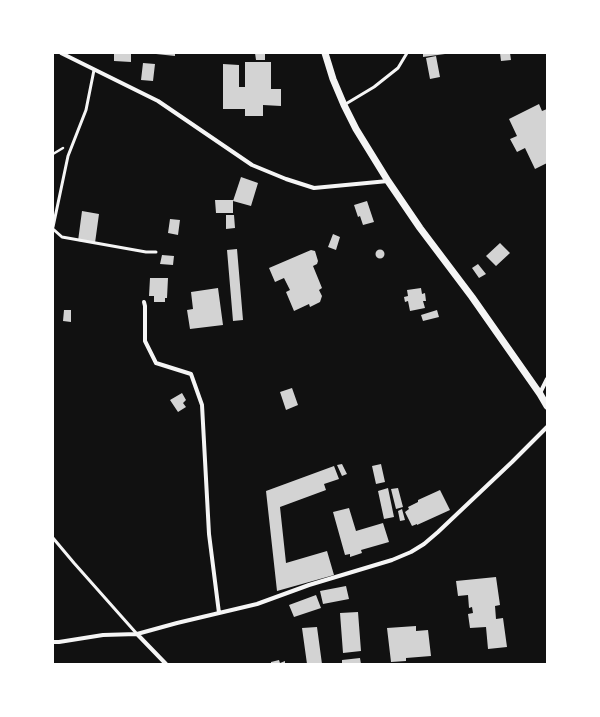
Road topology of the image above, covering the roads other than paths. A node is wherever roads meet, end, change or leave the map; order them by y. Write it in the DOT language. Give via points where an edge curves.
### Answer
graph roads {
  1 [pos="61,53"];
  2 [pos="325,53"];
  3 [pos="407,53"];
  4 [pos="94,70"];
  5 [pos="344,105"];
  6 [pos="388,181"];
  7 [pos="53,228"];
  8 [pos="156,252"];
  9 [pos="144,302"];
  10 [pos="547,380"];
  11 [pos="540,394"];
  12 [pos="547,406"];
  13 [pos="547,427"];
  14 [pos="53,538"];
  15 [pos="219,613"];
  16 [pos="137,634"];
  17 [pos="53,642"];
  18 [pos="166,664"];
  1 -- 4 [label="street"];
  2 -- 5 [label="street"];
  3 -- 5 [label="lane" via="398,68 374,87"];
  4 -- 6 [label="street" via="158,101 252,165 286,179 314,188"];
  4 -- 7 [label="lane" via="86,110 68,156"];
  5 -- 6 [label="street"];
  6 -- 11 [label="street"];
  7 -- 8 [label="lane" via="62,237"];
  9 -- 15 [label="street" via="145,341 156,363 191,374 202,405 209,534"];
  10 -- 11 [label="street"];
  11 -- 12 [label="street"];
  13 -- 15 [label="street" via="438,532 411,552 257,604"];
  14 -- 16 [label="lane"];
  15 -- 16 [label="street"];
  16 -- 17 [label="street" via="103,635"];
  16 -- 18 [label="street"];
}
